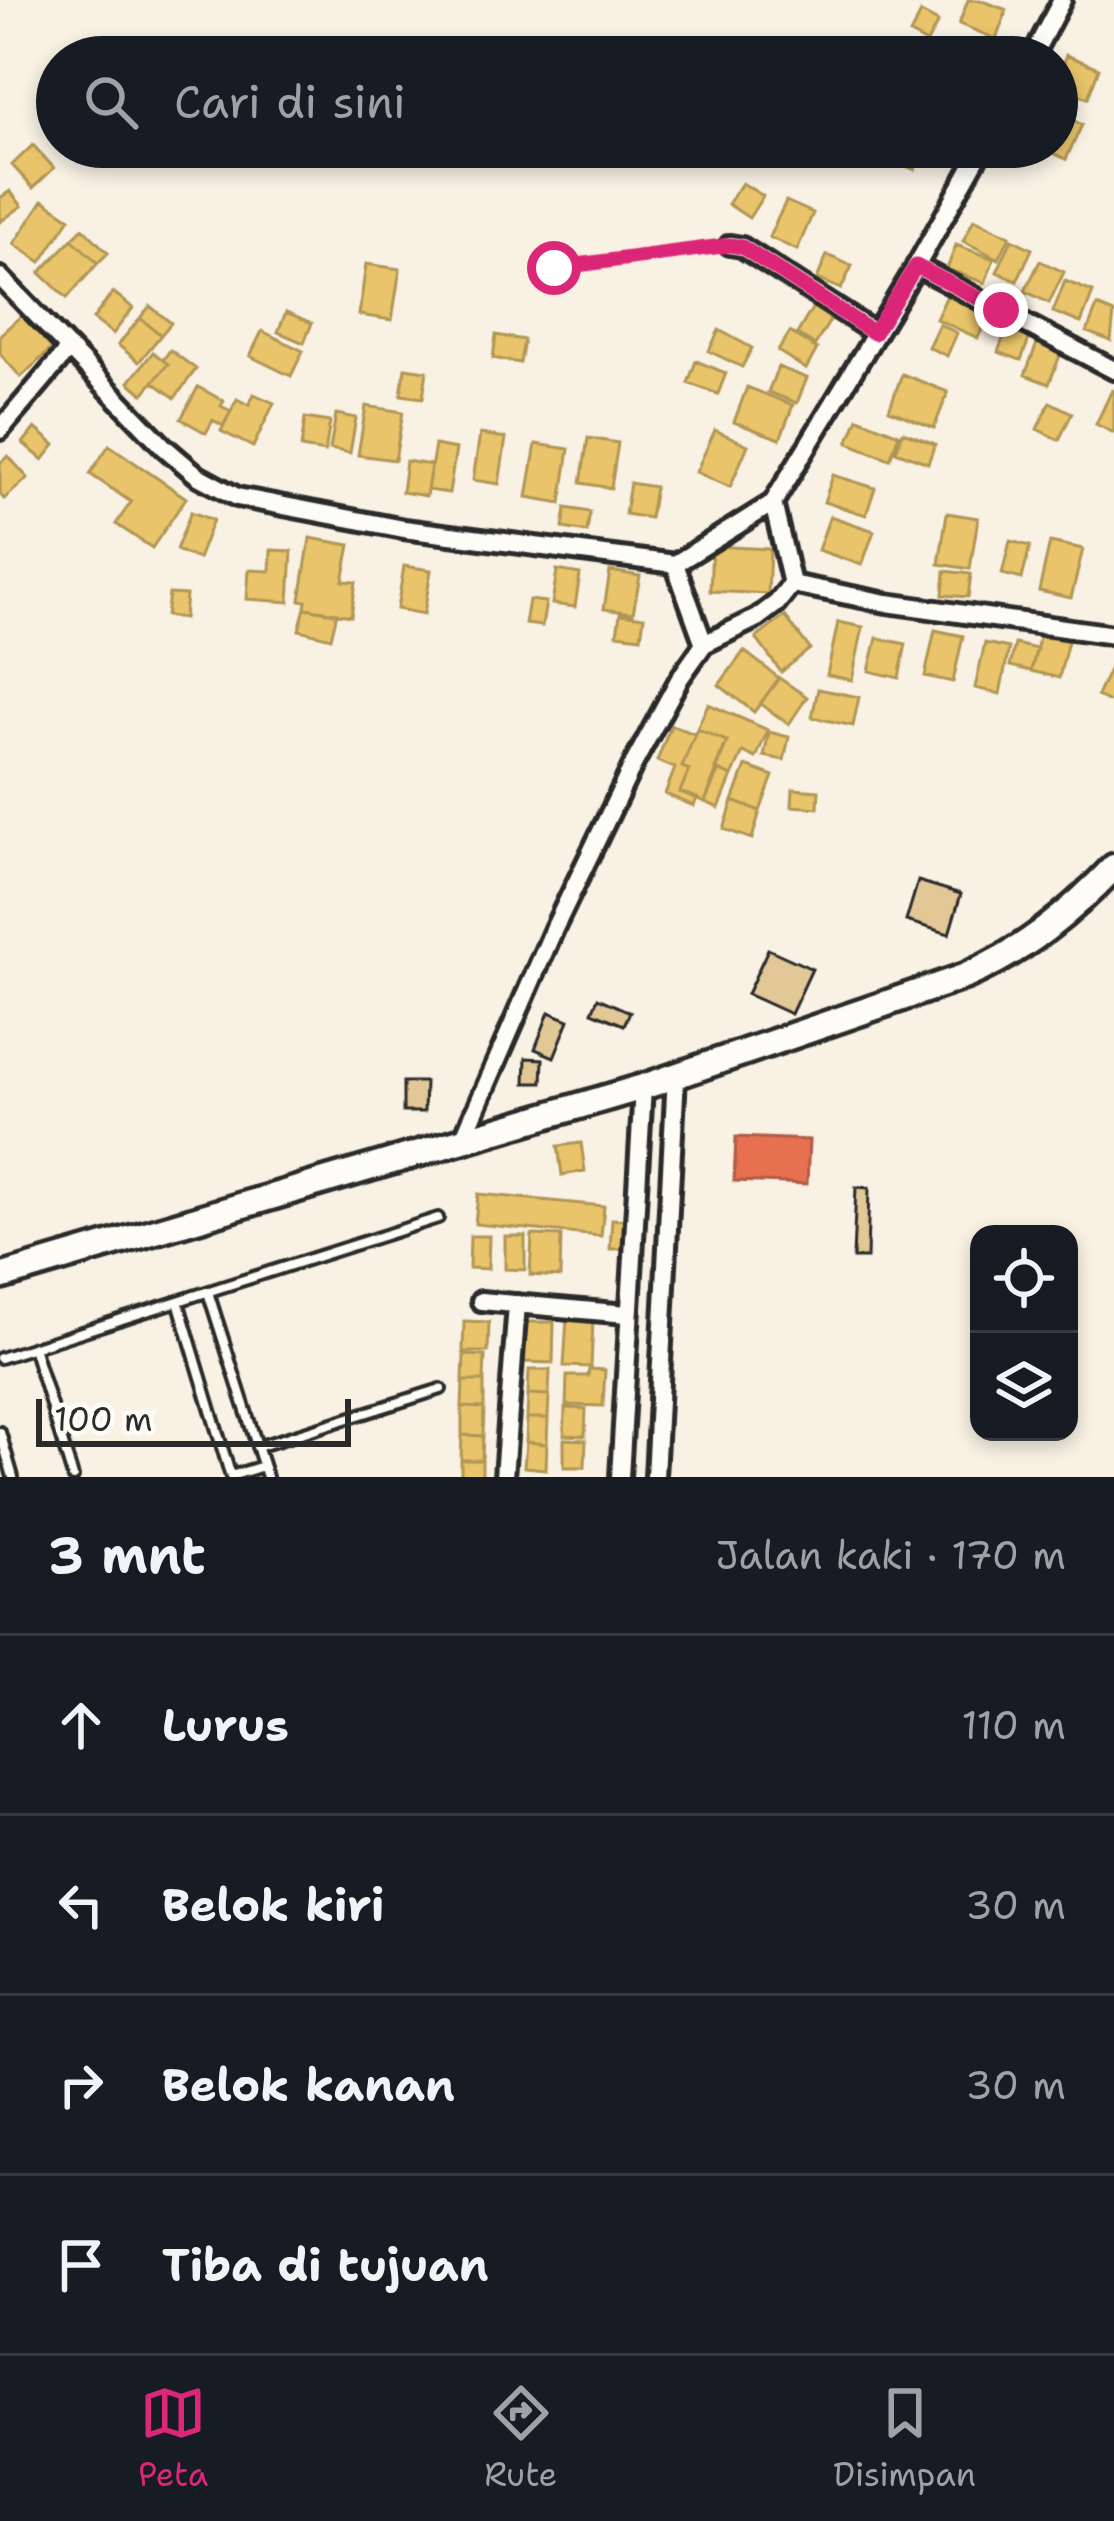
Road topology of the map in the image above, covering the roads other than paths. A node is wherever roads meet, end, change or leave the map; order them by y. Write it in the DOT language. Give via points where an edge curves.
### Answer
graph roads {
  1 [pos="1062,0"];
  2 [pos="1043,36"];
  3 [pos="971,168"];
  4 [pos="730,245"];
  5 [pos="916,266"];
  6 [pos="0,277"];
  7 [pos="874,333"];
  8 [pos="67,351"];
  9 [pos="1114,370"];
  10 [pos="0,430"];
  11 [pos="772,503"];
  12 [pos="675,565"];
  13 [pos="792,584"];
  14 [pos="1114,635"];
  15 [pos="704,644"];
  16 [pos="1114,868"];
  17 [pos="676,1075"];
  18 [pos="643,1087"];
  19 [pos="463,1139"];
  20 [pos="438,1218"];
  21 [pos="0,1277"];
  22 [pos="208,1292"];
  23 [pos="178,1301"];
  24 [pos="481,1301"];
  25 [pos="518,1304"];
  26 [pos="627,1314"];
  27 [pos="33,1348"];
  28 [pos="0,1358"];
  29 [pos="441,1389"];
  30 [pos="0,1432"];
  31 [pos="257,1447"];
  32 [pos="263,1466"];
  33 [pos="231,1476"];
  34 [pos="13,1477"];
  35 [pos="73,1477"];
  36 [pos="267,1477"];
  37 [pos="504,1477"];
  38 [pos="620,1477"];
  39 [pos="656,1477"];
  1 -- 2 [label="street"];
  3 -- 5 [label="street"];
  4 -- 7 [label="street"];
  5 -- 7 [label="street"];
  5 -- 9 [label="street"];
  6 -- 8 [label="street"];
  7 -- 11 [label="street"];
  8 -- 10 [label="street"];
  8 -- 12 [label="street" via="164,448 237,496 404,529"];
  11 -- 12 [label="street"];
  11 -- 13 [label="street"];
  12 -- 15 [label="street"];
  13 -- 14 [label="street"];
  13 -- 15 [label="street" via="757,619"];
  15 -- 19 [label="street" via="634,763"];
  16 -- 17 [label="main road" via="1014,955"];
  17 -- 18 [label="main road"];
  17 -- 39 [label="street"];
  18 -- 19 [label="main road"];
  18 -- 26 [label="street"];
  19 -- 21 [label="main road"];
  20 -- 22 [label="lane"];
  22 -- 23 [label="lane"];
  22 -- 31 [label="lane"];
  23 -- 27 [label="lane"];
  23 -- 33 [label="lane"];
  24 -- 25 [label="street"];
  25 -- 26 [label="street"];
  25 -- 37 [label="street"];
  26 -- 38 [label="street"];
  27 -- 28 [label="lane"];
  27 -- 35 [label="lane"];
  29 -- 31 [label="lane"];
  30 -- 34 [label="lane"];
  31 -- 32 [label="lane"];
  32 -- 33 [label="lane"];
  32 -- 36 [label="lane"];
}
